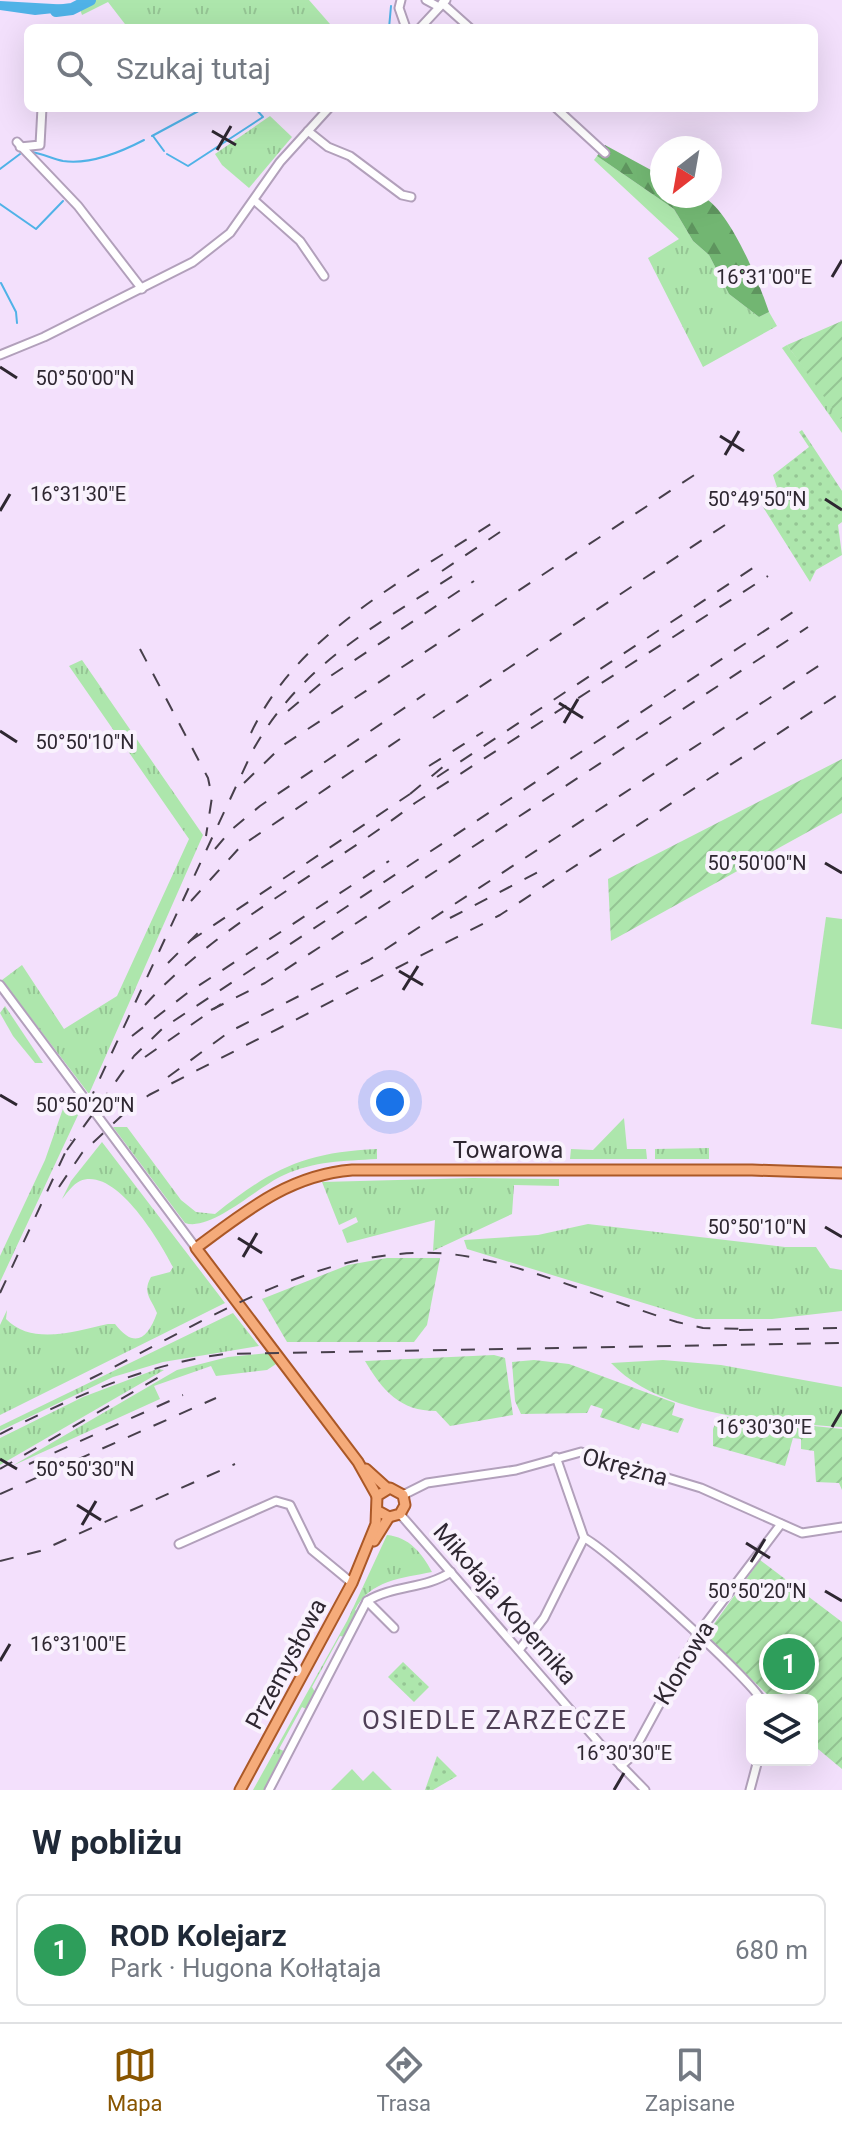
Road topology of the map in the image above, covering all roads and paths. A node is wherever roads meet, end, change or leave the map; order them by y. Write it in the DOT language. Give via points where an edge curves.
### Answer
graph roads {
  1 [pos="401,0"];
  2 [pos="426,0"];
  3 [pos="442,4"];
  4 [pos="404,24"];
  5 [pos="424,24"];
  6 [pos="465,24"];
  7 [pos="42,112"];
  8 [pos="325,112"];
  9 [pos="560,112"];
  10 [pos="308,131"];
  11 [pos="605,153"];
  12 [pos="411,197"];
  13 [pos="254,200"];
  14 [pos="324,276"];
  15 [pos="142,289"];
  16 [pos="0,355"];
  17 [pos="0,985"];
  18 [pos="842,1173"];
  19 [pos="196,1248"];
  20 [pos="556,1457"];
  21 [pos="358,1462"];
  22 [pos="387,1488"];
  23 [pos="403,1495"];
  24 [pos="377,1496"];
  25 [pos="378,1511"];
  26 [pos="400,1514"];
  27 [pos="389,1517"];
  28 [pos="781,1524"];
  29 [pos="842,1527"];
  30 [pos="584,1538"];
  31 [pos="179,1544"];
  32 [pos="364,1556"];
  33 [pos="451,1572"];
  34 [pos="352,1583"];
  35 [pos="367,1601"];
  36 [pos="394,1628"];
  37 [pos="697,1635"];
  38 [pos="519,1650"];
  39 [pos="757,1694"];
  40 [pos="621,1766"];
  41 [pos="756,1766"];
  42 [pos="240,1790"];
  43 [pos="269,1790"];
  44 [pos="645,1790"];
  45 [pos="750,1790"];
  1 -- 4 [label="street"];
  2 -- 3 [label="street"];
  3 -- 5 [label="street"];
  3 -- 6 [label="street"];
  7 -- 15 [label="street" via="40,145 18,144 78,206"];
  8 -- 10 [label="street"];
  9 -- 11 [label="street"];
  10 -- 12 [label="street"];
  10 -- 13 [label="street"];
  13 -- 14 [label="street" via="300,241"];
  13 -- 15 [label="street" via="230,233 209,250"];
  15 -- 16 [label="street"];
  17 -- 19 [label="street"];
  18 -- 19 [label="main road, Towarowa" via="335,1171 287,1185"];
  19 -- 21 [label="main road"];
  20 -- 23 [label="street, Okrężna" via="516,1470 427,1483"];
  20 -- 28 [label="street, Okrężna" via="581,1452 610,1458 701,1488"];
  20 -- 30 [label="street"];
  21 -- 22 [label="main road"];
  21 -- 24 [label="main road"];
  22 -- 23 [label="main road"];
  22 -- 24 [label="main road"];
  23 -- 26 [label="main road"];
  24 -- 25 [label="main road"];
  25 -- 27 [label="main road"];
  25 -- 32 [label="main road, Przemysłowa"];
  26 -- 27 [label="main road"];
  26 -- 33 [label="street, Mikołaja Kopernika"];
  27 -- 32 [label="main road, Przemysłowa"];
  28 -- 29 [label="street, Okrężna" via="802,1533"];
  28 -- 37 [label="street, Klonowa"];
  30 -- 37 [label="street"];
  30 -- 38 [label="street" via="544,1618"];
  31 -- 34 [label="street" via="284,1502 312,1550"];
  32 -- 34 [label="main road, Przemysłowa"];
  33 -- 35 [label="street" via="439,1581 383,1592"];
  33 -- 38 [label="street, Mikołaja Kopernika"];
  34 -- 42 [label="main road, Przemysłowa"];
  35 -- 36 [label="street"];
  35 -- 43 [label="street"];
  37 -- 39 [label="street"];
  37 -- 40 [label="street, Klonowa"];
  38 -- 40 [label="street, Mikołaja Kopernika"];
  40 -- 44 [label="street, Mikołaja Kopernika"];
  41 -- 45 [label="street"];
}
